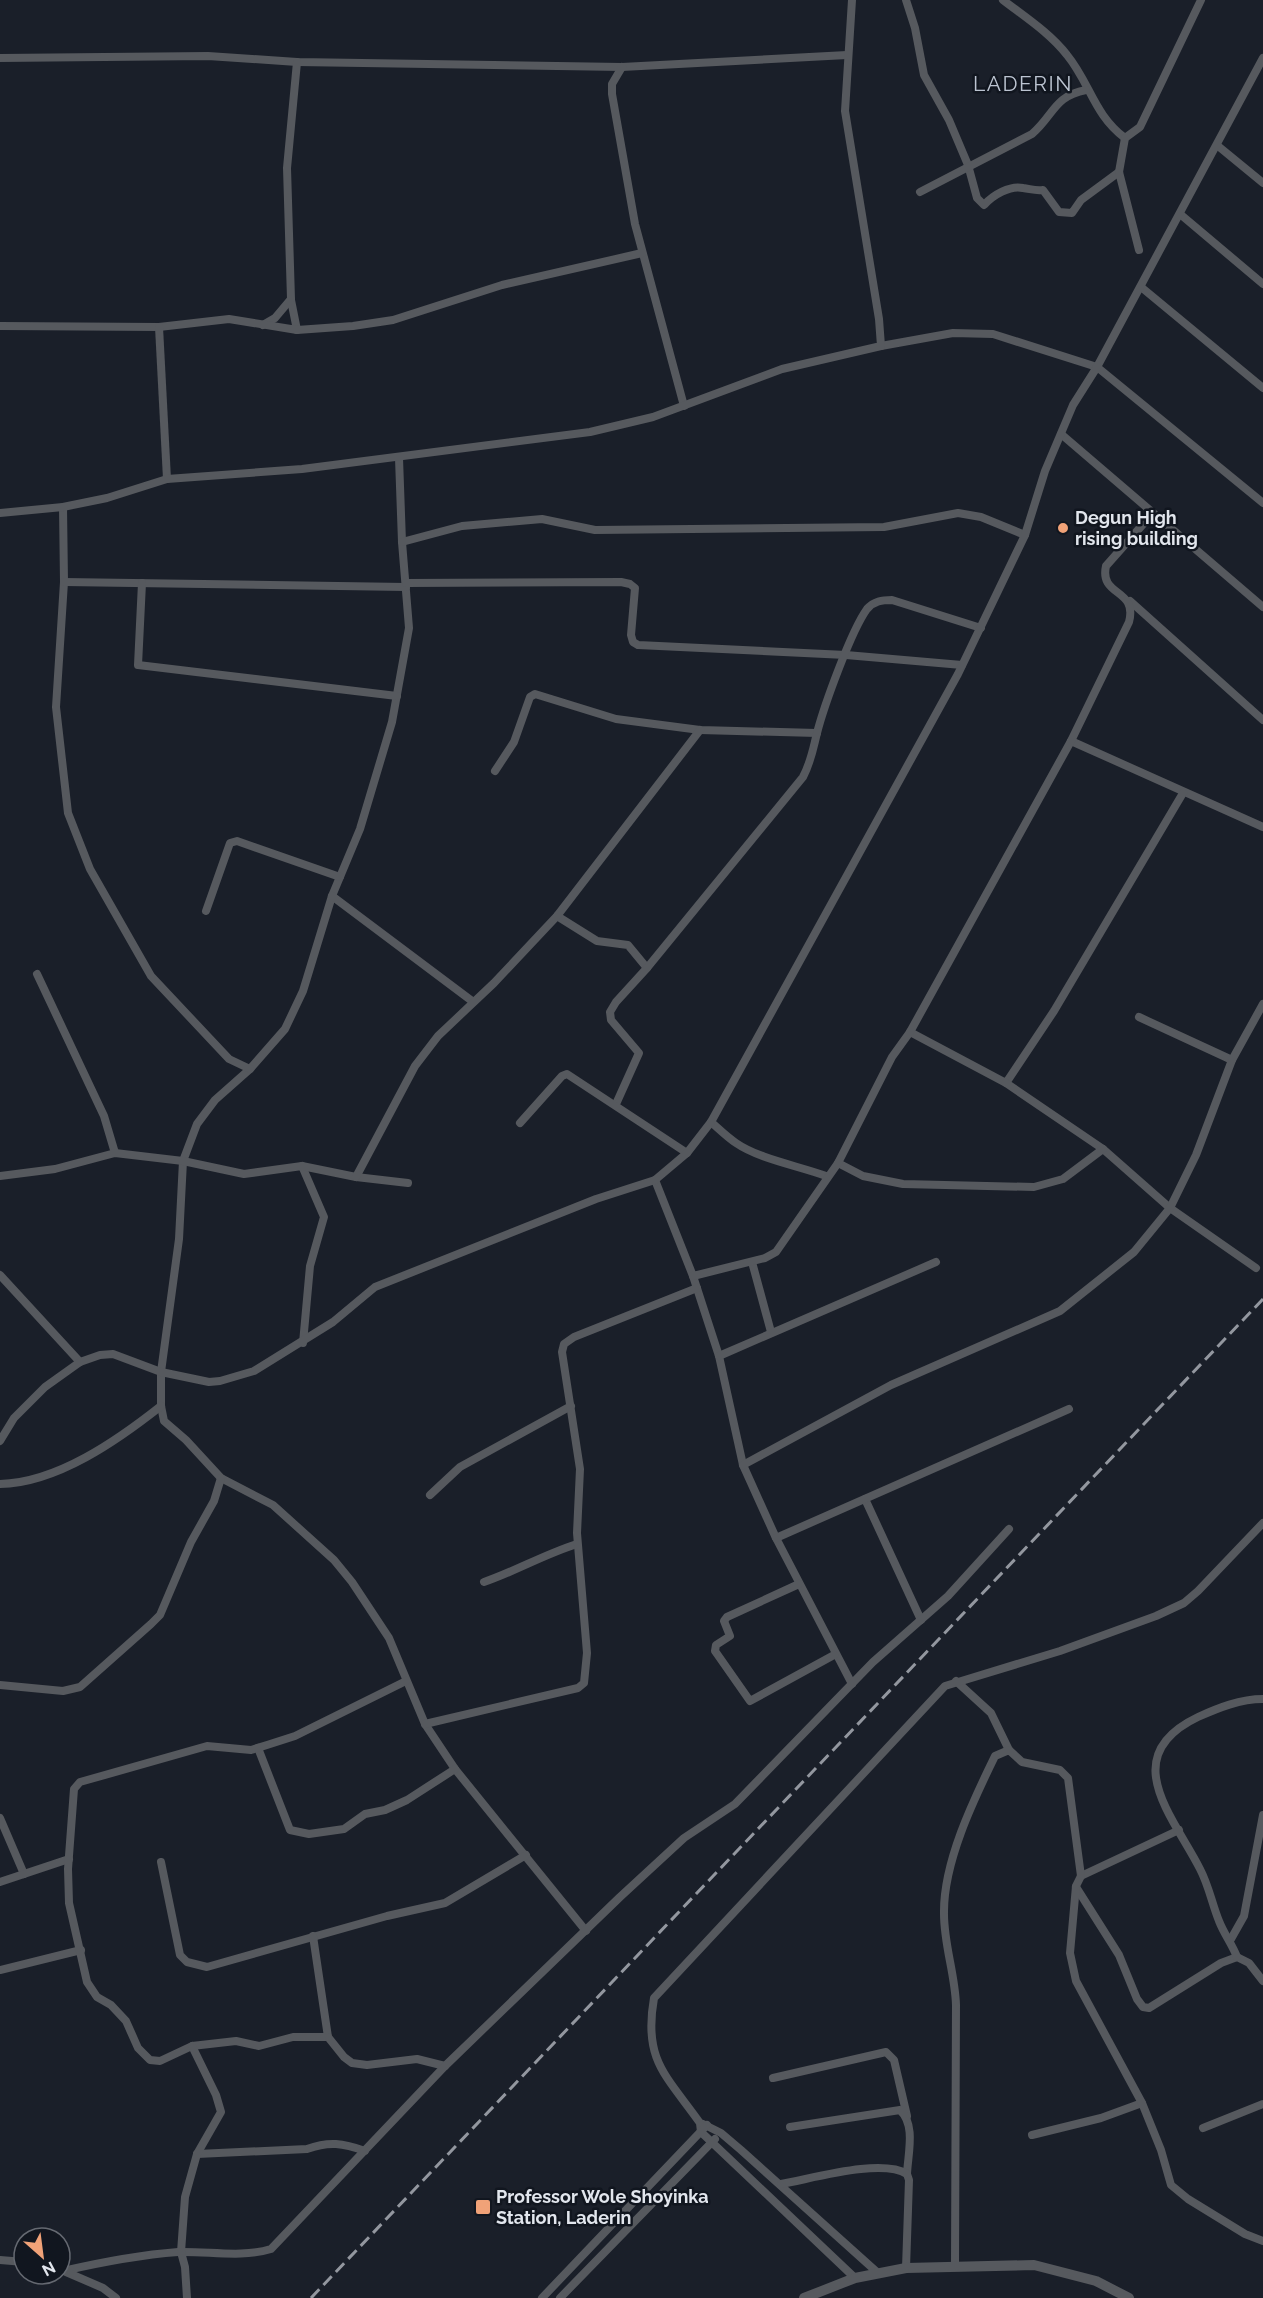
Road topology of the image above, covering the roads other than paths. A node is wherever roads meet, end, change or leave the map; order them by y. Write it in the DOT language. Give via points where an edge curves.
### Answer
graph roads {
  1 [pos="852,0"];
  2 [pos="906,0"];
  3 [pos="1003,0"];
  4 [pos="1201,0"];
  5 [pos="847,56"];
  6 [pos="0,58"];
  7 [pos="1263,58"];
  8 [pos="297,62"];
  9 [pos="622,67"];
  10 [pos="1261,71"];
  11 [pos="1086,90"];
  12 [pos="1125,138"];
  13 [pos="1218,146"];
  14 [pos="968,165"];
  15 [pos="1119,172"];
  16 [pos="1263,183"];
  17 [pos="920,192"];
  18 [pos="1180,214"];
  19 [pos="1139,250"];
  20 [pos="642,253"];
  21 [pos="1261,278"];
  22 [pos="1141,287"];
  23 [pos="291,299"];
  24 [pos="262,325"];
  25 [pos="0,326"];
  26 [pos="159,327"];
  27 [pos="297,330"];
  28 [pos="881,346"];
  29 [pos="1098,367"];
  30 [pos="1263,388"];
  31 [pos="684,406"];
  32 [pos="1061,434"];
  33 [pos="399,458"];
  34 [pos="167,479"];
  35 [pos="1263,502"];
  36 [pos="63,507"];
  37 [pos="0,513"];
  38 [pos="1153,513"];
  39 [pos="1025,535"];
  40 [pos="402,542"];
  41 [pos="64,582"];
  42 [pos="142,584"];
  43 [pos="406,585"];
  44 [pos="1128,599"];
  45 [pos="1263,607"];
  46 [pos="981,628"];
  47 [pos="846,655"];
  48 [pos="962,665"];
  49 [pos="397,696"];
  50 [pos="1263,720"];
  51 [pos="700,730"];
  52 [pos="817,733"];
  53 [pos="1071,741"];
  54 [pos="495,771"];
  55 [pos="1183,793"];
  56 [pos="1263,827"];
  57 [pos="340,877"];
  58 [pos="332,896"];
  59 [pos="206,911"];
  60 [pos="557,916"];
  61 [pos="647,969"];
  62 [pos="37,974"];
  63 [pos="472,1001"];
  64 [pos="1263,1004"];
  65 [pos="1139,1017"];
  66 [pos="1255,1018"];
  67 [pos="1263,1027"];
  68 [pos="910,1032"];
  69 [pos="1232,1060"];
  70 [pos="250,1069"];
  71 [pos="1006,1083"];
  72 [pos="616,1104"];
  73 [pos="711,1122"];
  74 [pos="520,1123"];
  75 [pos="1102,1149"];
  76 [pos="116,1153"];
  77 [pos="687,1153"];
  78 [pos="183,1161"];
  79 [pos="838,1163"];
  80 [pos="302,1166"];
  81 [pos="0,1176"];
  82 [pos="826,1176"];
  83 [pos="356,1177"];
  84 [pos="655,1180"];
  85 [pos="408,1184"];
  86 [pos="1170,1208"];
  87 [pos="752,1262"];
  88 [pos="936,1262"];
  89 [pos="1256,1268"];
  90 [pos="0,1275"];
  91 [pos="693,1276"];
  92 [pos="697,1288"];
  93 [pos="771,1332"];
  94 [pos="303,1343"];
  95 [pos="719,1356"];
  96 [pos="80,1362"];
  97 [pos="161,1372"];
  98 [pos="161,1406"];
  99 [pos="571,1406"];
  100 [pos="1069,1409"];
  101 [pos="0,1441"];
  102 [pos="743,1465"];
  103 [pos="221,1478"];
  104 [pos="0,1484"];
  105 [pos="430,1495"];
  106 [pos="865,1499"];
  107 [pos="1263,1523"];
  108 [pos="1009,1529"];
  109 [pos="776,1539"];
  110 [pos="577,1544"];
  111 [pos="484,1582"];
  112 [pos="799,1584"];
  113 [pos="921,1620"];
  114 [pos="834,1655"];
  115 [pos="406,1681"];
  116 [pos="956,1682"];
  117 [pos="852,1684"];
  118 [pos="0,1685"];
  119 [pos="1263,1699"];
  120 [pos="425,1724"];
  121 [pos="258,1748"];
  122 [pos="1009,1750"];
  123 [pos="455,1768"];
  124 [pos="1263,1815"];
  125 [pos="0,1818"];
  126 [pos="1179,1830"];
  127 [pos="526,1856"];
  128 [pos="69,1859"];
  129 [pos="161,1862"];
  130 [pos="24,1874"];
  131 [pos="1081,1876"];
  132 [pos="0,1882"];
  133 [pos="1076,1886"];
  134 [pos="586,1930"];
  135 [pos="313,1936"];
  136 [pos="1231,1940"];
  137 [pos="81,1950"];
  138 [pos="1237,1957"];
  139 [pos="0,1970"];
  140 [pos="1263,1982"];
  141 [pos="328,2037"];
  142 [pos="192,2046"];
  143 [pos="445,2066"];
  144 [pos="773,2078"];
  145 [pos="1142,2103"];
  146 [pos="1263,2103"];
  147 [pos="907,2116"];
  148 [pos="703,2126"];
  149 [pos="790,2127"];
  150 [pos="1203,2128"];
  151 [pos="721,2133"];
  152 [pos="1032,2135"];
  153 [pos="712,2143"];
  154 [pos="365,2151"];
  155 [pos="197,2154"];
  156 [pos="907,2174"];
  157 [pos="781,2184"];
  158 [pos="1263,2241"];
  159 [pos="181,2252"];
  160 [pos="955,2266"];
  161 [pos="906,2268"];
  162 [pos="72,2269"];
  163 [pos="878,2272"];
  164 [pos="72,2275"];
  165 [pos="855,2278"];
  166 [pos="820,2296"];
  167 [pos="116,2298"];
  168 [pos="187,2298"];
  169 [pos="542,2298"];
  170 [pos="560,2298"];
  171 [pos="804,2298"];
  172 [pos="1129,2298"];
  1 -- 5 [label="street"];
  2 -- 14 [label="street" via="924,75"];
  3 -- 11 [label="street" via="1068,55"];
  4 -- 12 [label="street" via="1140,126"];
  5 -- 9 [label="street"];
  5 -- 28 [label="street" via="845,111"];
  6 -- 8 [label="street" via="208,56"];
  7 -- 10 [label="street"];
  8 -- 9 [label="street"];
  8 -- 23 [label="street" via="287,168"];
  9 -- 20 [label="street" via="612,94"];
  10 -- 13 [label="street"];
  11 -- 12 [label="street" via="1108,126"];
  11 -- 14 [label="street" via="1070,93 1056,104 1032,134"];
  12 -- 15 [label="street"];
  13 -- 16 [label="street"];
  13 -- 18 [label="street"];
  14 -- 15 [label="street" via="977,198 984,205 992,197 1022,187 1043,190 1059,212 1072,213 1081,200"];
  14 -- 17 [label="street"];
  15 -- 19 [label="street"];
  18 -- 21 [label="street"];
  18 -- 22 [label="street"];
  20 -- 27 [label="street" via="502,285 393,320"];
  20 -- 31 [label="street"];
  22 -- 29 [label="street"];
  22 -- 30 [label="street"];
  23 -- 24 [label="street" via="275,318"];
  23 -- 27 [label="street"];
  24 -- 26 [label="street" via="229,319"];
  24 -- 27 [label="street"];
  25 -- 26 [label="street"];
  26 -- 34 [label="street"];
  28 -- 29 [label="street" via="952,333 993,334"];
  28 -- 31 [label="street" via="782,369"];
  29 -- 32 [label="street" via="1073,405"];
  29 -- 35 [label="street"];
  31 -- 33 [label="street" via="590,432"];
  32 -- 38 [label="street"];
  32 -- 39 [label="street"];
  33 -- 34 [label="street"];
  33 -- 40 [label="street"];
  34 -- 36 [label="street"];
  36 -- 37 [label="street"];
  36 -- 41 [label="street"];
  38 -- 44 [label="street" via="1106,566 1108,586"];
  38 -- 45 [label="street"];
  39 -- 40 [label="street" via="981,517 958,513 872,527 595,530 543,519 462,526"];
  39 -- 46 [label="street"];
  40 -- 43 [label="street"];
  41 -- 42 [label="street"];
  41 -- 70 [label="street" via="56,707 68,813 90,869 151,976 229,1059"];
  42 -- 43 [label="street"];
  42 -- 49 [label="street" via="138,665"];
  43 -- 47 [label="street" via="621,582 634,588 631,635 638,645"];
  43 -- 49 [label="street" via="410,628"];
  44 -- 50 [label="street"];
  44 -- 53 [label="street" via="1132,611 1129,622"];
  46 -- 47 [label="street" via="892,600 879,600 868,609"];
  46 -- 48 [label="street"];
  47 -- 48 [label="street"];
  47 -- 52 [label="street"];
  48 -- 73 [label="street"];
  49 -- 57 [label="street" via="360,829"];
  51 -- 52 [label="street"];
  51 -- 54 [label="street" via="616,719 535,694 530,697 514,742"];
  51 -- 60 [label="street"];
  52 -- 61 [label="street" via="812,759 803,777"];
  53 -- 55 [label="street"];
  53 -- 68 [label="street"];
  55 -- 56 [label="street"];
  55 -- 71 [label="street" via="1054,1011"];
  57 -- 58 [label="street"];
  57 -- 59 [label="street" via="237,842 230,843"];
  58 -- 63 [label="street"];
  58 -- 70 [label="street" via="285,1029"];
  60 -- 61 [label="street" via="597,941 628,945"];
  60 -- 63 [label="street"];
  61 -- 72 [label="street" via="610,1012 611,1020 639,1053"];
  62 -- 76 [label="street" via="104,1116"];
  63 -- 83 [label="street" via="415,1066"];
  64 -- 66 [label="street"];
  65 -- 69 [label="street"];
  66 -- 67 [label="street"];
  66 -- 69 [label="street"];
  68 -- 71 [label="street"];
  68 -- 79 [label="street" via="892,1058"];
  69 -- 86 [label="street" via="1196,1155"];
  70 -- 78 [label="street" via="215,1100 197,1124"];
  71 -- 75 [label="street"];
  72 -- 74 [label="street" via="567,1074"];
  72 -- 77 [label="street"];
  73 -- 77 [label="street"];
  73 -- 82 [label="street" via="738,1144 763,1156"];
  75 -- 79 [label="street" via="1063,1179 1034,1187 903,1184 863,1176"];
  75 -- 86 [label="street"];
  76 -- 78 [label="street"];
  76 -- 81 [label="street" via="55,1169"];
  77 -- 84 [label="street"];
  78 -- 80 [label="street" via="244,1174"];
  78 -- 97 [label="street" via="179,1239"];
  79 -- 82 [label="street"];
  80 -- 83 [label="street"];
  80 -- 94 [label="street" via="324,1217 310,1266"];
  82 -- 87 [label="street" via="776,1252"];
  83 -- 85 [label="street"];
  84 -- 91 [label="street"];
  84 -- 94 [label="street" via="596,1198 375,1287"];
  86 -- 89 [label="street"];
  86 -- 102 [label="street" via="1134,1252 1060,1311 891,1385"];
  87 -- 91 [label="street"];
  87 -- 93 [label="street"];
  88 -- 93 [label="street"];
  90 -- 96 [label="street"];
  91 -- 92 [label="street"];
  92 -- 95 [label="street"];
  92 -- 99 [label="street" via="564,1344"];
  93 -- 95 [label="street"];
  94 -- 97 [label="street" via="254,1371 220,1381"];
  95 -- 102 [label="street"];
  96 -- 97 [label="street" via="113,1353"];
  96 -- 101 [label="street" via="45,1387 14,1418"];
  97 -- 98 [label="street"];
  98 -- 103 [label="street" via="164,1421"];
  98 -- 104 [label="street" via="93,1454 38,1476"];
  99 -- 105 [label="street" via="460,1467"];
  99 -- 110 [label="street" via="580,1469"];
  100 -- 106 [label="street"];
  102 -- 109 [label="street"];
  103 -- 115 [label="street" via="273,1505 334,1560 389,1638"];
  103 -- 118 [label="street" via="160,1615 151,1624 80,1687 63,1691"];
  106 -- 109 [label="street"];
  106 -- 113 [label="street"];
  107 -- 116 [label="street" via="1184,1602 1060,1651"];
  108 -- 113 [label="street"];
  109 -- 112 [label="street"];
  110 -- 111 [label="street" via="547,1553"];
  110 -- 120 [label="street" via="587,1653 584,1683 578,1688"];
  112 -- 114 [label="street"];
  112 -- 114 [label="street" via="727,1617 724,1621 730,1636 716,1645 716,1651 750,1701"];
  113 -- 117 [label="street"];
  114 -- 117 [label="street"];
  115 -- 120 [label="street"];
  115 -- 121 [label="street" via="295,1736"];
  116 -- 122 [label="street" via="991,1713"];
  116 -- 148 [label="street" via="945,1686 654,1998 649,2027 656,2062"];
  117 -- 134 [label="street" via="735,1804 684,1838"];
  119 -- 126 [label="street" via="1216,1709 1179,1727 1164,1741 1155,1782"];
  120 -- 123 [label="street"];
  121 -- 123 [label="street" via="290,1830 309,1834 344,1829 365,1814 407,1800"];
  121 -- 128 [label="street" via="207,1746 80,1782 74,1789"];
  122 -- 131 [label="street" via="1022,1762 1060,1770 1068,1778"];
  122 -- 160 [label="street" via="995,1756 976,1797 944,1889 948,1960 955,1982 956,2005"];
  123 -- 127 [label="street"];
  124 -- 136 [label="street" via="1244,1916"];
  125 -- 130 [label="street"];
  126 -- 131 [label="street"];
  126 -- 136 [label="street" via="1202,1872 1219,1922"];
  127 -- 134 [label="street"];
  127 -- 135 [label="street" via="445,1903"];
  128 -- 130 [label="street"];
  128 -- 137 [label="street" via="69,1903"];
  129 -- 135 [label="street" via="180,1955 187,1962 207,1967"];
  130 -- 132 [label="street"];
  131 -- 133 [label="street"];
  133 -- 138 [label="street" via="1119,1955 1143,2007 1149,2008"];
  133 -- 145 [label="street" via="1070,1953 1076,1981"];
  134 -- 143 [label="street"];
  135 -- 141 [label="street"];
  136 -- 138 [label="street"];
  137 -- 139 [label="street"];
  137 -- 142 [label="street" via="87,1982 97,1997 126,2021 138,2048 150,2060 160,2061"];
  138 -- 140 [label="street" via="1249,1963"];
  141 -- 142 [label="street" via="293,2037 259,2046 236,2041"];
  141 -- 143 [label="street" via="352,2062 367,2065 417,2059"];
  142 -- 155 [label="street" via="221,2112"];
  143 -- 154 [label="street"];
  144 -- 147 [label="street" via="886,2052 894,2060"];
  145 -- 152 [label="street"];
  145 -- 158 [label="street" via="1171,2185 1245,2234"];
  146 -- 150 [label="street"];
  147 -- 149 [label="street" via="900,2109"];
  147 -- 156 [label="street"];
  148 -- 151 [label="street"];
  148 -- 153 [label="street"];
  148 -- 169 [label="street"];
  151 -- 153 [label="street"];
  151 -- 157 [label="street"];
  153 -- 165 [label="street"];
  153 -- 170 [label="street"];
  154 -- 155 [label="street" via="342,2143 324,2143 307,2149"];
  154 -- 159 [label="street" via="271,2249 258,2253"];
  155 -- 159 [label="street" via="184,2197"];
  156 -- 157 [label="street" via="899,2169 863,2170"];
  156 -- 161 [label="street"];
  157 -- 163 [label="street"];
  159 -- 162 [label="street" via="128,2257"];
  159 -- 168 [label="street"];
  160 -- 161 [label="street"];
  160 -- 172 [label="street" via="1034,2265 1095,2281"];
  161 -- 163 [label="street"];
  163 -- 165 [label="street"];
  164 -- 167 [label="street"];
  165 -- 166 [label="street"];
  166 -- 171 [label="street"];
}
